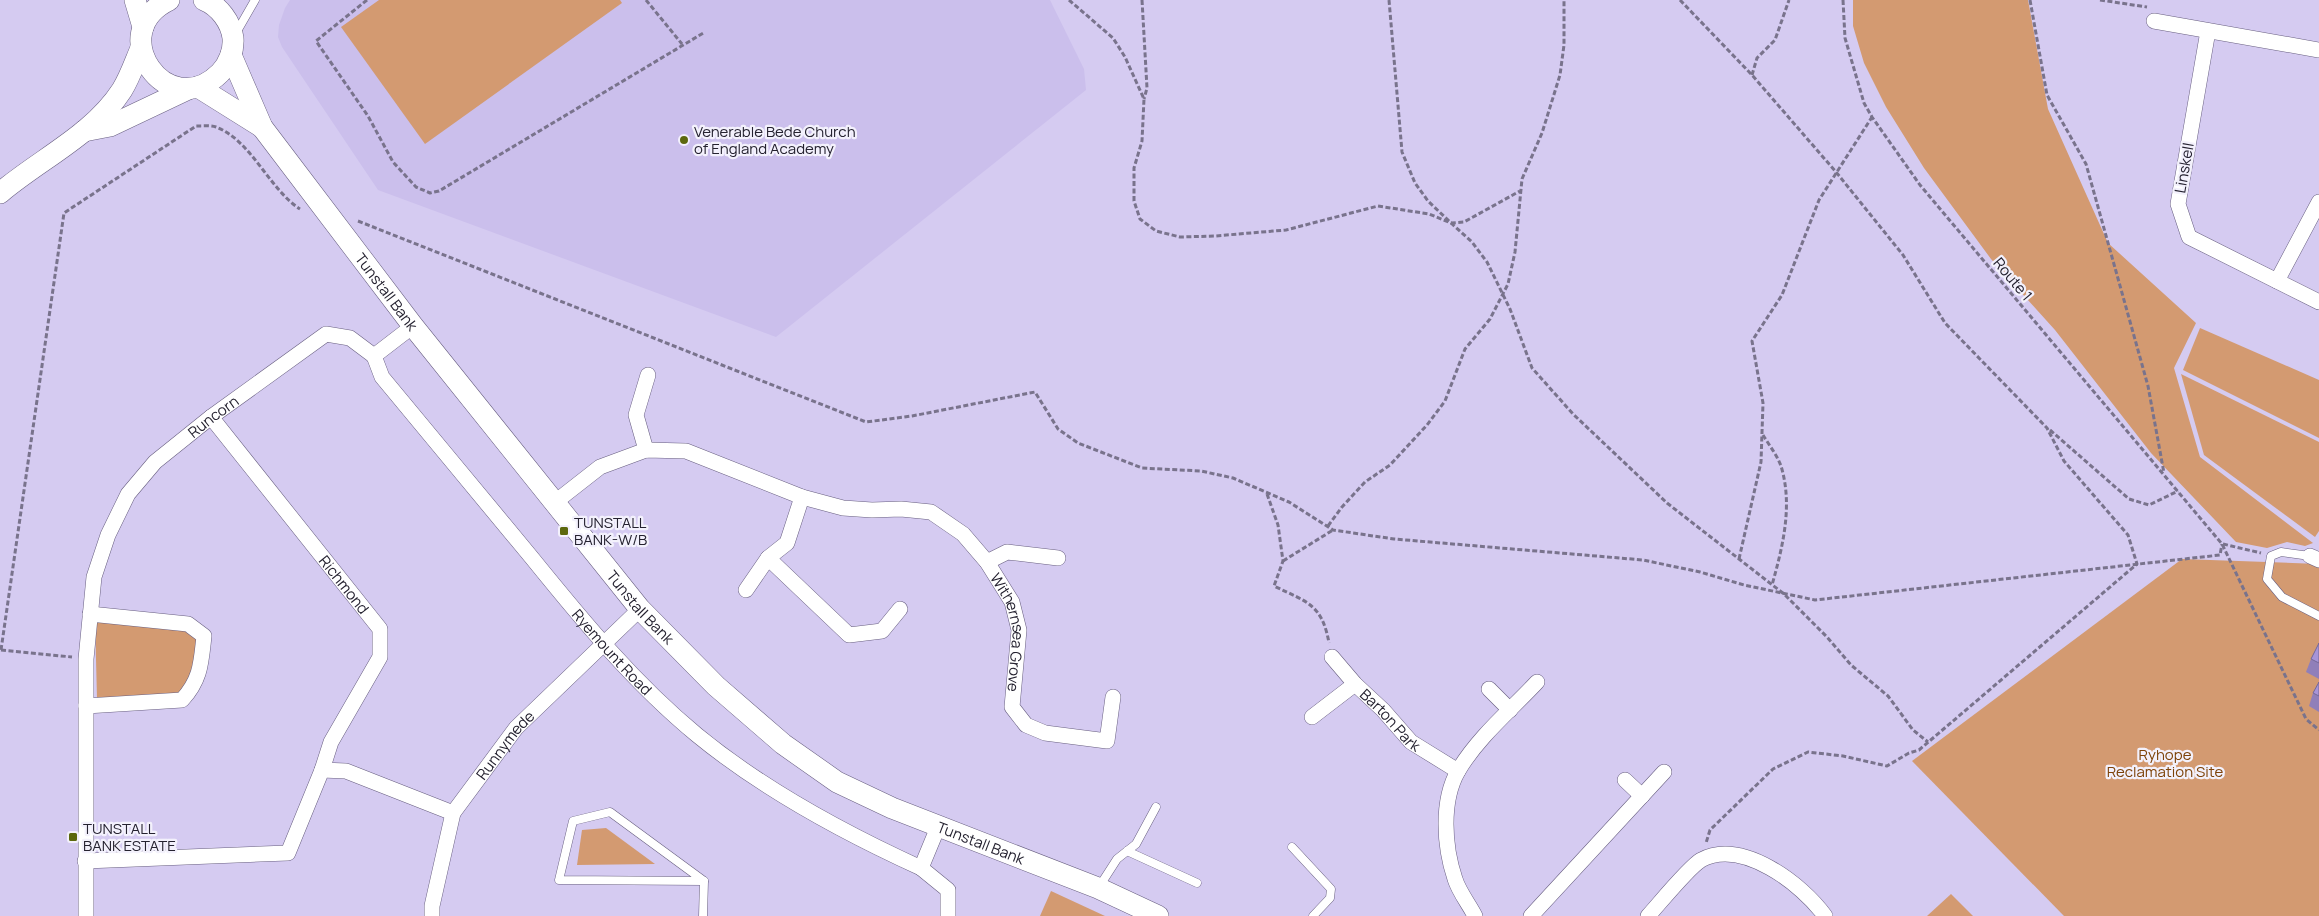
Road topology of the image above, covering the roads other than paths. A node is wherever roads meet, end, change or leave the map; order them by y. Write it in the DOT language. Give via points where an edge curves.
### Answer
graph roads {
  1 [pos="135,0"];
  2 [pos="169,0"];
  3 [pos="204,0"];
  4 [pos="255,0"];
  5 [pos="2154,22"];
  6 [pos="2208,31"];
  7 [pos="142,37"];
  8 [pos="232,47"];
  9 [pos="2319,50"];
  10 [pos="193,88"];
  11 [pos="262,127"];
  12 [pos="83,131"];
  13 [pos="0,193"];
  14 [pos="2319,202"];
  15 [pos="2277,281"];
  16 [pos="2319,302"];
  17 [pos="413,326"];
  18 [pos="374,356"];
  19 [pos="648,375"];
  20 [pos="211,417"];
  21 [pos="646,450"];
  22 [pos="802,497"];
  23 [pos="554,503"];
  24 [pos="768,558"];
  25 [pos="1058,558"];
  26 [pos="2314,558"];
  27 [pos="987,562"];
  28 [pos="746,590"];
  29 [pos="640,609"];
  30 [pos="900,609"];
  31 [pos="90,614"];
  32 [pos="2319,616"];
  33 [pos="603,645"];
  34 [pos="1332,658"];
  35 [pos="1537,682"];
  36 [pos="1355,684"];
  37 [pos="1488,689"];
  38 [pos="1113,697"];
  39 [pos="86,706"];
  40 [pos="1510,710"];
  41 [pos="1312,717"];
  42 [pos="322,770"];
  43 [pos="1458,771"];
  44 [pos="1664,772"];
  45 [pos="1625,780"];
  46 [pos="1642,796"];
  47 [pos="1156,807"];
  48 [pos="453,814"];
  49 [pos="938,827"];
  50 [pos="1292,847"];
  51 [pos="1127,851"];
  52 [pos="85,861"];
  53 [pos="921,868"];
  54 [pos="704,881"];
  55 [pos="1197,883"];
  56 [pos="1098,888"];
  57 [pos="86,916"];
  58 [pos="432,916"];
  59 [pos="703,916"];
  60 [pos="948,916"];
  61 [pos="1158,916"];
  62 [pos="1313,916"];
  63 [pos="1475,916"];
  64 [pos="1531,916"];
  65 [pos="1648,916"];
  66 [pos="1825,916"];
  1 -- 7 [label="main road, Tunstall Bank"];
  2 -- 7 [label="main road" via="151,12"];
  3 -- 8 [label="main road, Tunstall Bank" via="228,20"];
  4 -- 8 [label="lane"];
  5 -- 6 [label="street"];
  6 -- 9 [label="street"];
  6 -- 15 [label="street, Linskell" via="2178,204 2189,237"];
  7 -- 10 [label="main road, Tunstall Bank" via="150,71 166,84"];
  7 -- 12 [label="main road" via="122,90"];
  8 -- 10 [label="main road" via="226,68 212,81"];
  8 -- 11 [label="main road, Tunstall Bank"];
  10 -- 11 [label="main road, Tunstall Bank"];
  10 -- 12 [label="main road" via="110,126"];
  11 -- 17 [label="main road, Tunstall Bank"];
  12 -- 13 [label="main road"];
  14 -- 15 [label="street"];
  15 -- 16 [label="street, Linskell"];
  17 -- 18 [label="street"];
  17 -- 23 [label="main road, Tunstall Bank"];
  18 -- 20 [label="street, Runcorn" via="350,338 326,334"];
  18 -- 33 [label="street, Ryemount Road" via="382,377"];
  19 -- 21 [label="street" via="636,415"];
  20 -- 31 [label="street, Runcorn" via="155,462 128,494 108,535 94,577"];
  20 -- 42 [label="street, Richmond" via="380,629 380,657 331,742"];
  21 -- 22 [label="street, Withernsea Grove" via="686,450"];
  21 -- 23 [label="street, Withernsea Grove" via="600,468"];
  22 -- 24 [label="street" via="787,543"];
  22 -- 27 [label="street, Withernsea Grove" via="843,508 931,512 963,534"];
  23 -- 29 [label="main road, Tunstall Bank"];
  24 -- 28 [label="street"];
  24 -- 30 [label="street" via="849,635 882,631"];
  25 -- 27 [label="street, Withernsea Grove" via="1007,552"];
  26 -- 32 [label="lane" via="2281,552 2271,556 2267,579 2282,597"];
  27 -- 38 [label="street, Withernsea Grove" via="1012,602 1019,630 1012,707 1026,725 1045,733 1107,741"];
  29 -- 33 [label="street, Runnymede"];
  29 -- 49 [label="main road, Tunstall Bank" via="716,686 783,744 838,782"];
  31 -- 39 [label="street, Runcorn"];
  31 -- 39 [label="street" via="188,624 204,636 199,673 182,700"];
  33 -- 48 [label="street, Runnymede" via="516,728"];
  33 -- 53 [label="street, Ryemount Road" via="698,735 764,783 850,835"];
  34 -- 36 [label="street, Barton Park"];
  35 -- 40 [label="street"];
  36 -- 41 [label="street"];
  36 -- 43 [label="street, Barton Park" via="1411,742"];
  37 -- 40 [label="street"];
  39 -- 52 [label="street, Runcorn"];
  40 -- 43 [label="street" via="1484,736"];
  42 -- 48 [label="street" via="346,771"];
  42 -- 52 [label="street, Richmond" via="288,853"];
  43 -- 63 [label="street" via="1446,813 1447,842 1455,880"];
  44 -- 46 [label="street"];
  45 -- 46 [label="street"];
  46 -- 64 [label="street"];
  47 -- 51 [label="lane" via="1136,844"];
  48 -- 58 [label="street, Runnymede"];
  49 -- 53 [label="street"];
  49 -- 56 [label="main road, Tunstall Bank"];
  50 -- 62 [label="lane" via="1331,889 1330,898"];
  51 -- 55 [label="lane"];
  51 -- 56 [label="lane" via="1117,858"];
  52 -- 57 [label="street, Runcorn"];
  53 -- 60 [label="street, Ryemount Road" via="948,890"];
  54 -- 54 [label="lane" via="610,812 573,821 559,880"];
  54 -- 59 [label="lane"];
  56 -- 61 [label="main road, Tunstall Bank"];
  65 -- 66 [label="street" via="1700,861 1717,854 1770,867 1794,883"];
}
